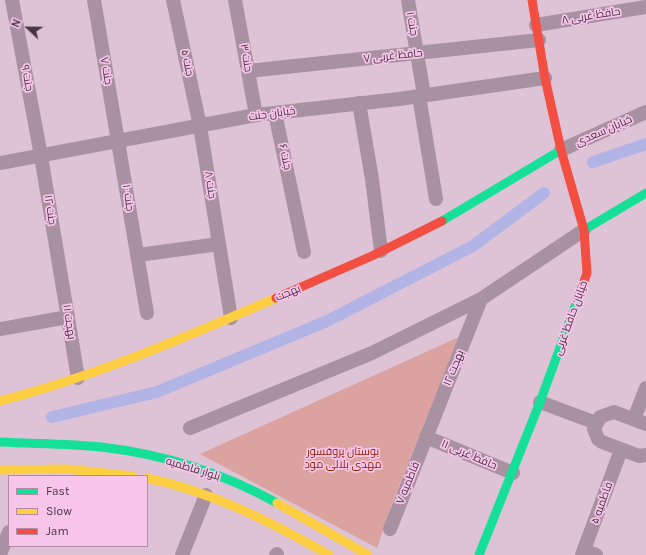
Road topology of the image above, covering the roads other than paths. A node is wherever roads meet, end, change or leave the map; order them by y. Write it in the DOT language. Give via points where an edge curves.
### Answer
graph roads {
  1 [pos="12,0"];
  2 [pos="94,0"];
  3 [pos="173,0"];
  4 [pos="235,0"];
  5 [pos="408,0"];
  6 [pos="532,0"];
  7 [pos="646,8"];
  8 [pos="536,25"];
  9 [pos="539,40"];
  10 [pos="417,53"];
  11 [pos="248,71"];
  12 [pos="545,78"];
  13 [pos="421,96"];
  14 [pos="360,103"];
  15 [pos="646,112"];
  16 [pos="275,113"];
  17 [pos="256,115"];
  18 [pos="200,126"];
  19 [pos="119,141"];
  20 [pos="561,150"];
  21 [pos="41,156"];
  22 [pos="0,164"];
  23 [pos="646,193"];
  24 [pos="436,199"];
  25 [pos="584,230"];
  26 [pos="219,244"];
  27 [pos="381,251"];
  28 [pos="304,252"];
  29 [pos="138,255"];
  30 [pos="59,265"];
  31 [pos="481,299"];
  32 [pos="147,313"];
  33 [pos="68,317"];
  34 [pos="231,318"];
  35 [pos="0,329"];
  36 [pos="78,378"];
  37 [pos="646,388"];
  38 [pos="0,401"];
  39 [pos="540,402"];
  40 [pos="640,422"];
  41 [pos="596,423"];
  42 [pos="190,428"];
  43 [pos="426,437"];
  44 [pos="0,442"];
  45 [pos="621,450"];
  46 [pos="646,455"];
  47 [pos="0,470"];
  48 [pos="513,473"];
  49 [pos="127,475"];
  50 [pos="148,478"];
  51 [pos="206,495"];
  52 [pos="390,529"];
  53 [pos="8,534"];
  54 [pos="587,553"];
  55 [pos="0,554"];
  56 [pos="182,555"];
  57 [pos="329,555"];
  58 [pos="368,555"];
  59 [pos="479,555"];
  1 -- 21 [label="street, جنت ۹"];
  2 -- 19 [label="street, جنت ۷"];
  3 -- 18 [label="street, جنت ۵"];
  4 -- 11 [label="street, جنت ۳"];
  5 -- 10 [label="street, جنت ۱"];
  6 -- 8 [label="main road, خیابان حافظ غربی"];
  7 -- 8 [label="street, حافظ غربی ۸"];
  8 -- 9 [label="main road, خیابان حافظ غربی"];
  9 -- 10 [label="street, حافظ غربی ۷"];
  9 -- 12 [label="main road, خیابان حافظ غربی"];
  10 -- 11 [label="street, حافظ غربی ۷"];
  10 -- 13 [label="street, جنت ۱"];
  11 -- 17 [label="street, جنت ۳"];
  12 -- 13 [label="street, خیابان جنت"];
  12 -- 20 [label="main road, خیابان حافظ غربی"];
  13 -- 14 [label="street, خیابان جنت"];
  13 -- 24 [label="street, جنت ۱"];
  14 -- 16 [label="street, خیابان جنت"];
  14 -- 27 [label="street"];
  15 -- 20 [label="street, خیابان سعدی"];
  16 -- 17 [label="street, خیابان جنت"];
  16 -- 28 [label="street, جنت ۶"];
  17 -- 18 [label="street, خیابان جنت"];
  18 -- 19 [label="street, خیابان جنت"];
  18 -- 26 [label="street, جنت ۸"];
  19 -- 21 [label="street, خیابان جنت"];
  19 -- 29 [label="street, جنت ۱۰"];
  20 -- 25 [label="main road, خیابان حافظ غربی"];
  20 -- 27 [label="main road, بهجت" via="457,212"];
  21 -- 22 [label="street, خیابان جنت"];
  21 -- 30 [label="street, جنت ۱۲"];
  23 -- 25 [label="main road"];
  25 -- 31 [label="street"];
  25 -- 39 [label="main road, خیابان حافظ غربی" via="587,272"];
  26 -- 29 [label="street"];
  26 -- 34 [label="street, جنت ۸"];
  27 -- 34 [label="main road, بهجت"];
  29 -- 32 [label="street, جنت ۱۰"];
  30 -- 33 [label="street, بهجت ۱۱"];
  31 -- 42 [label="street" via="372,353"];
  31 -- 43 [label="street, بهجت ۱۲"];
  33 -- 35 [label="street"];
  33 -- 36 [label="street, بهجت ۱۱"];
  34 -- 36 [label="main road, بهجت" via="151,352"];
  36 -- 38 [label="main road, بهجت"];
  37 -- 40 [label="street"];
  39 -- 41 [label="street"];
  39 -- 48 [label="main road, خیابان حافظ غربی"];
  40 -- 41 [label="street" via="614,412 600,417"];
  41 -- 45 [label="street" via="594,429 598,439"];
  43 -- 48 [label="street, حافظ غربی ۱۱"];
  43 -- 52 [label="street, فاطمیه ۷"];
  44 -- 58 [label="main road, بلوار فاطمیه" via="101,447 160,458 214,473 267,498"];
  45 -- 46 [label="street" via="639,456"];
  45 -- 54 [label="street, فاطمیه ۵"];
  47 -- 49 [label="main road" via="45,467"];
  48 -- 59 [label="main road, خیابان حافظ غربی"];
  50 -- 51 [label="main road, بلوار فاطمیه"];
  51 -- 56 [label="street"];
  51 -- 57 [label="main road, بلوار فاطمیه" via="254,516"];
  53 -- 55 [label="street"];
}
